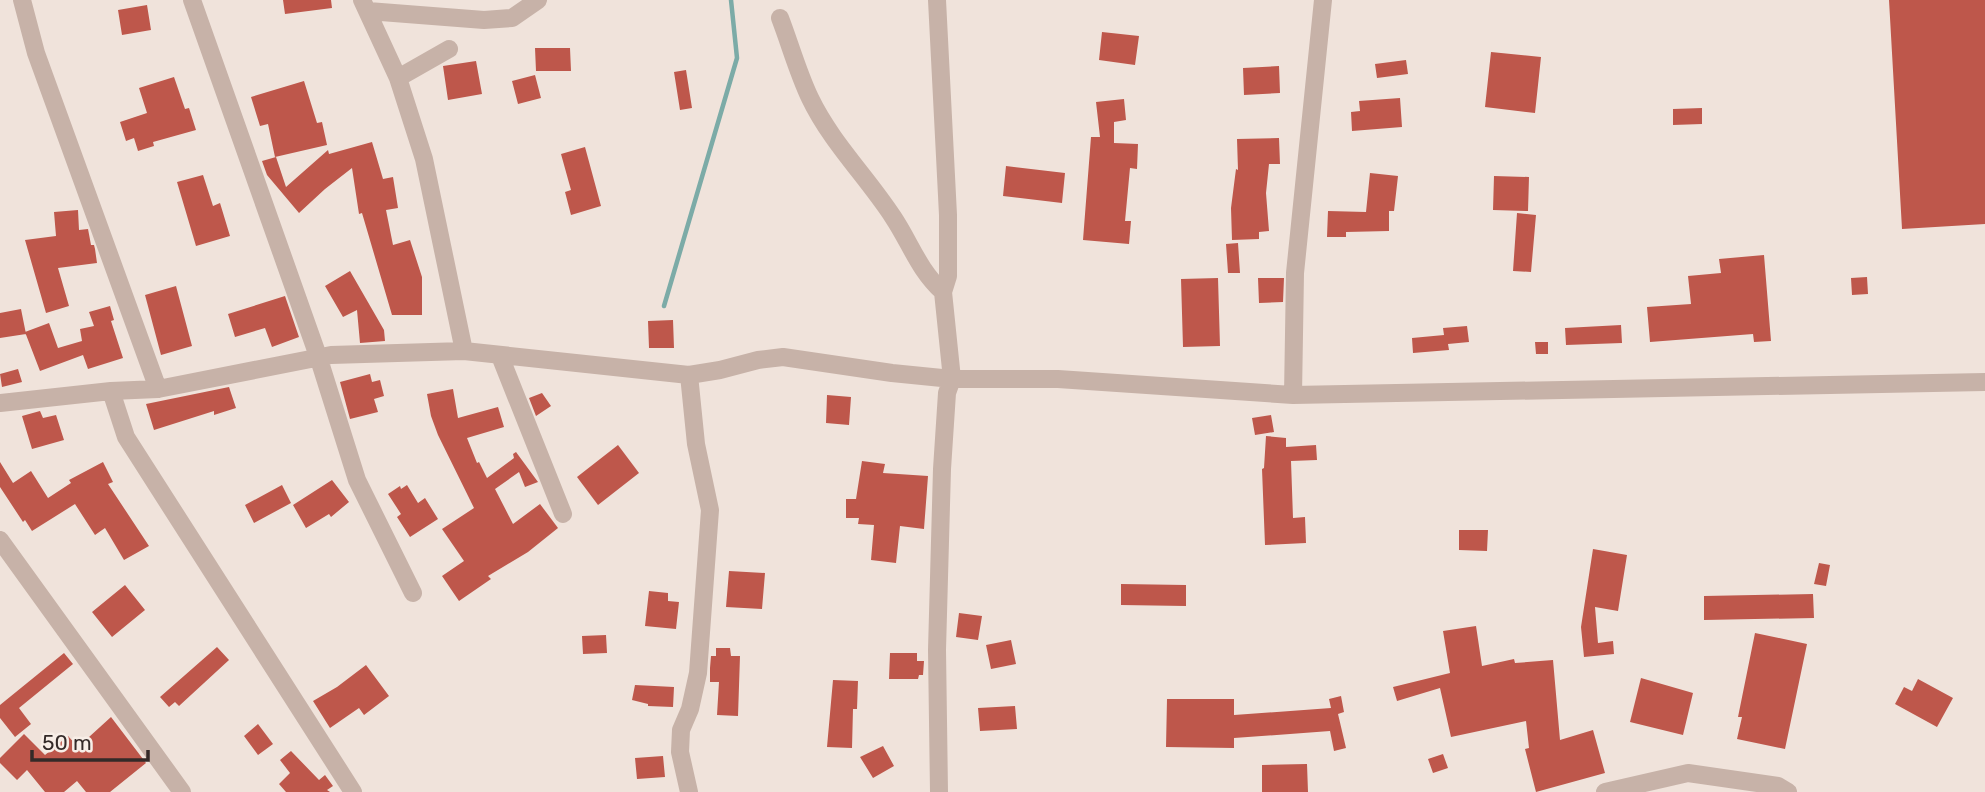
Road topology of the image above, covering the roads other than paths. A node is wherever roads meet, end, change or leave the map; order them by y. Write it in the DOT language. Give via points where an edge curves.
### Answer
graph roads {
  1 [pos="22,0"];
  2 [pos="192,0"];
  3 [pos="538,0"];
  4 [pos="937,0"];
  5 [pos="1323,0"];
  6 [pos="365,6"];
  7 [pos="780,18"];
  8 [pos="449,49"];
  9 [pos="398,78"];
  10 [pos="943,292"];
  11 [pos="464,351"];
  12 [pos="318,356"];
  13 [pos="500,356"];
  14 [pos="690,375"];
  15 [pos="952,379"];
  16 [pos="1985,382"];
  17 [pos="158,389"];
  18 [pos="111,391"];
  19 [pos="1293,396"];
  20 [pos="0,402"];
  21 [pos="563,514"];
  22 [pos="0,540"];
  23 [pos="414,593"];
  24 [pos="182,792"];
  25 [pos="354,792"];
  26 [pos="689,792"];
  27 [pos="939,792"];
  28 [pos="1605,792"];
  29 [pos="1788,792"];
  1 -- 17 [label="street" via="36,53"];
  2 -- 12 [label="street"];
  3 -- 6 [label="street" via="512,18 484,20"];
  4 -- 10 [label="street" via="948,215 948,276"];
  5 -- 19 [label="street" via="1295,273"];
  6 -- 9 [label="street"];
  7 -- 10 [label="street" via="810,99 853,166 897,222 923,270"];
  8 -- 9 [label="street"];
  9 -- 11 [label="street" via="424,159"];
  10 -- 15 [label="street"];
  11 -- 12 [label="street"];
  11 -- 13 [label="street"];
  12 -- 17 [label="street"];
  12 -- 23 [label="street" via="358,480"];
  13 -- 14 [label="street"];
  13 -- 21 [label="street"];
  14 -- 15 [label="street" via="783,357"];
  14 -- 26 [label="street" via="696,444 710,510 698,673 681,730 680,751"];
  15 -- 19 [label="street" via="1058,379"];
  15 -- 27 [label="street" via="942,470"];
  16 -- 19 [label="street"];
  17 -- 18 [label="street"];
  18 -- 20 [label="street"];
  18 -- 25 [label="street" via="127,437"];
  22 -- 24 [label="street"];
  28 -- 29 [label="street" via="1688,773 1778,786"];
}
